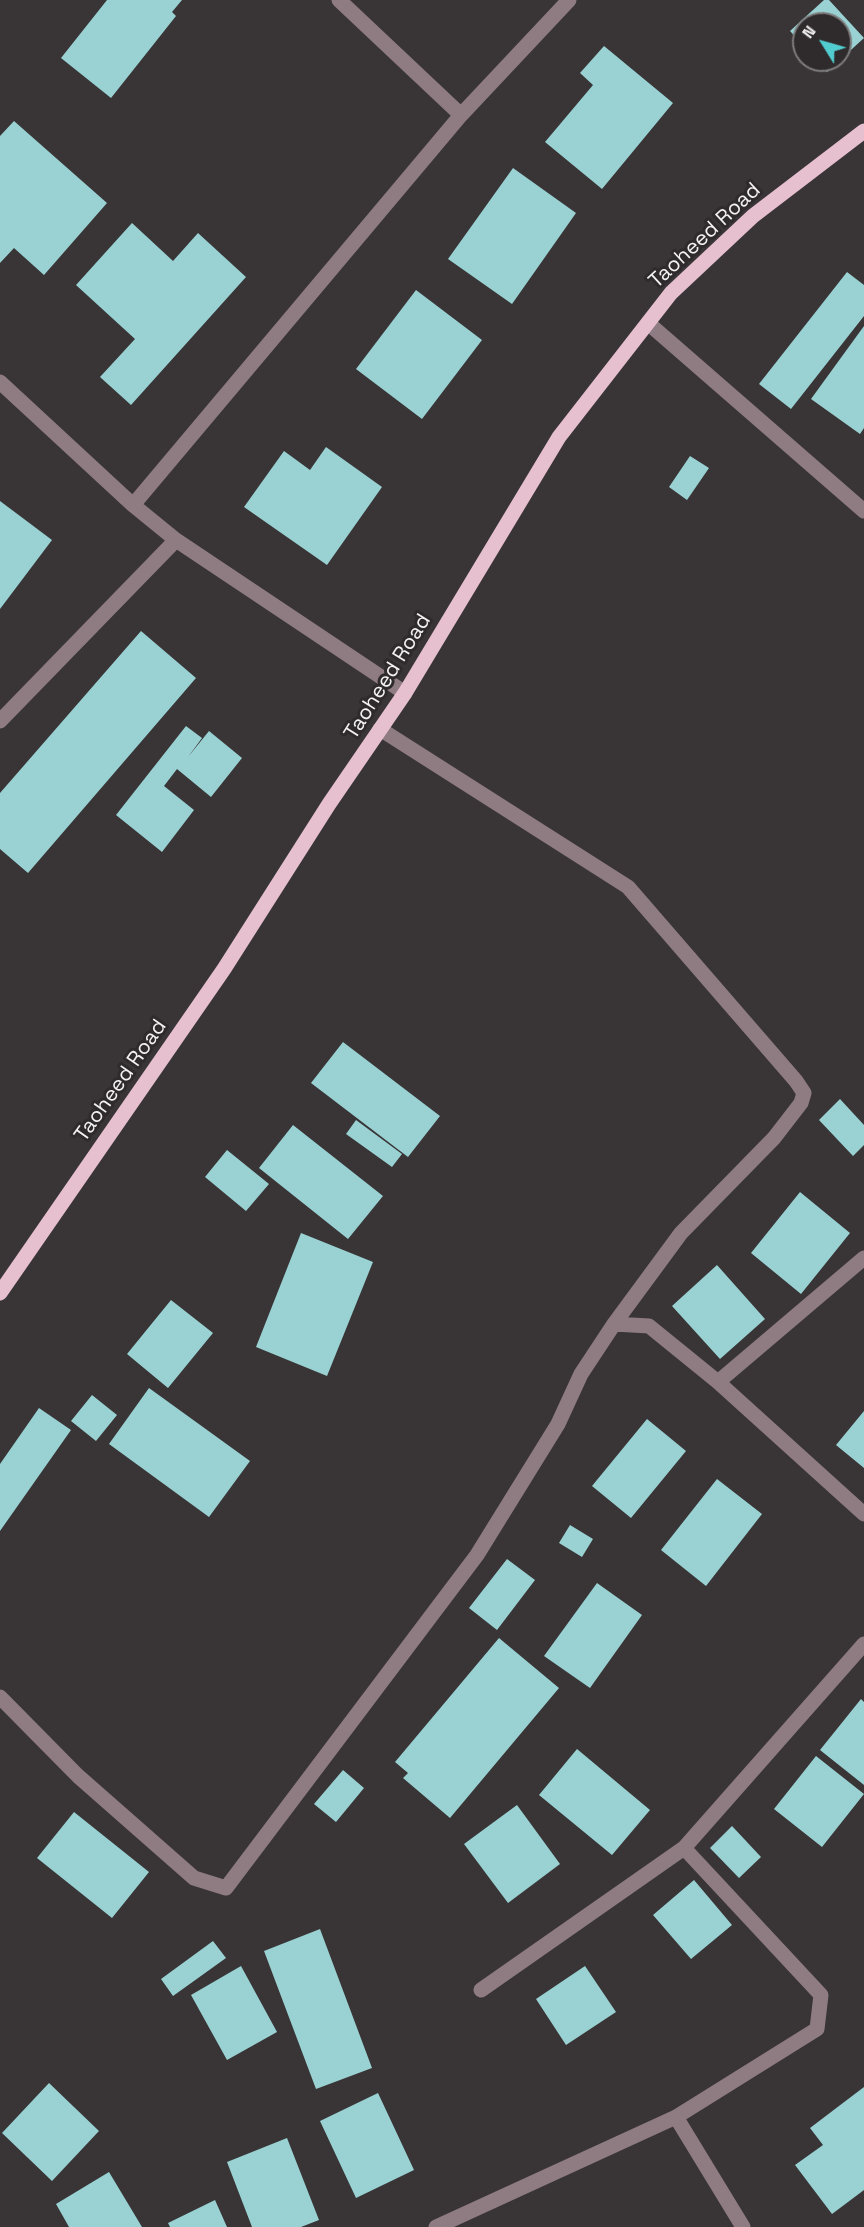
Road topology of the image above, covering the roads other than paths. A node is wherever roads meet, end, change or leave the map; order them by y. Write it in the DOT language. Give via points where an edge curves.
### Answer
graph roads {
  1 [pos="339,0"];
  2 [pos="569,0"];
  3 [pos="461,115"];
  4 [pos="864,132"];
  5 [pos="648,323"];
  6 [pos="0,382"];
  7 [pos="133,506"];
  8 [pos="864,512"];
  9 [pos="176,540"];
  10 [pos="405,693"];
  11 [pos="0,721"];
  12 [pos="380,729"];
  13 [pos="864,1258"];
  14 [pos="0,1293"];
  15 [pos="614,1324"];
  16 [pos="718,1382"];
  17 [pos="864,1514"];
  18 [pos="864,1644"];
  19 [pos="0,1697"];
  20 [pos="684,1848"];
  21 [pos="481,1990"];
  22 [pos="676,2116"];
  23 [pos="436,2227"];
  24 [pos="743,2227"];
  1 -- 3 [label="street"];
  2 -- 3 [label="street"];
  3 -- 7 [label="street"];
  4 -- 5 [label="main road, Taoheed Road" via="753,216 671,293"];
  5 -- 8 [label="street"];
  5 -- 10 [label="main road, Taoheed Road" via="559,437"];
  6 -- 7 [label="street"];
  7 -- 9 [label="street"];
  9 -- 10 [label="street"];
  9 -- 11 [label="street"];
  10 -- 12 [label="main road, Taoheed Road"];
  12 -- 14 [label="main road, Taoheed Road" via="224,969"];
  12 -- 15 [label="street" via="628,887 804,1093 801,1103 774,1138 681,1233"];
  13 -- 16 [label="street"];
  15 -- 16 [label="street" via="650,1326"];
  15 -- 19 [label="street" via="477,1555 226,1888 194,1878 78,1776"];
  16 -- 17 [label="street"];
  18 -- 20 [label="street"];
  20 -- 21 [label="street"];
  20 -- 22 [label="street" via="821,1995 818,2029"];
  22 -- 23 [label="street"];
  22 -- 24 [label="street"];
}
